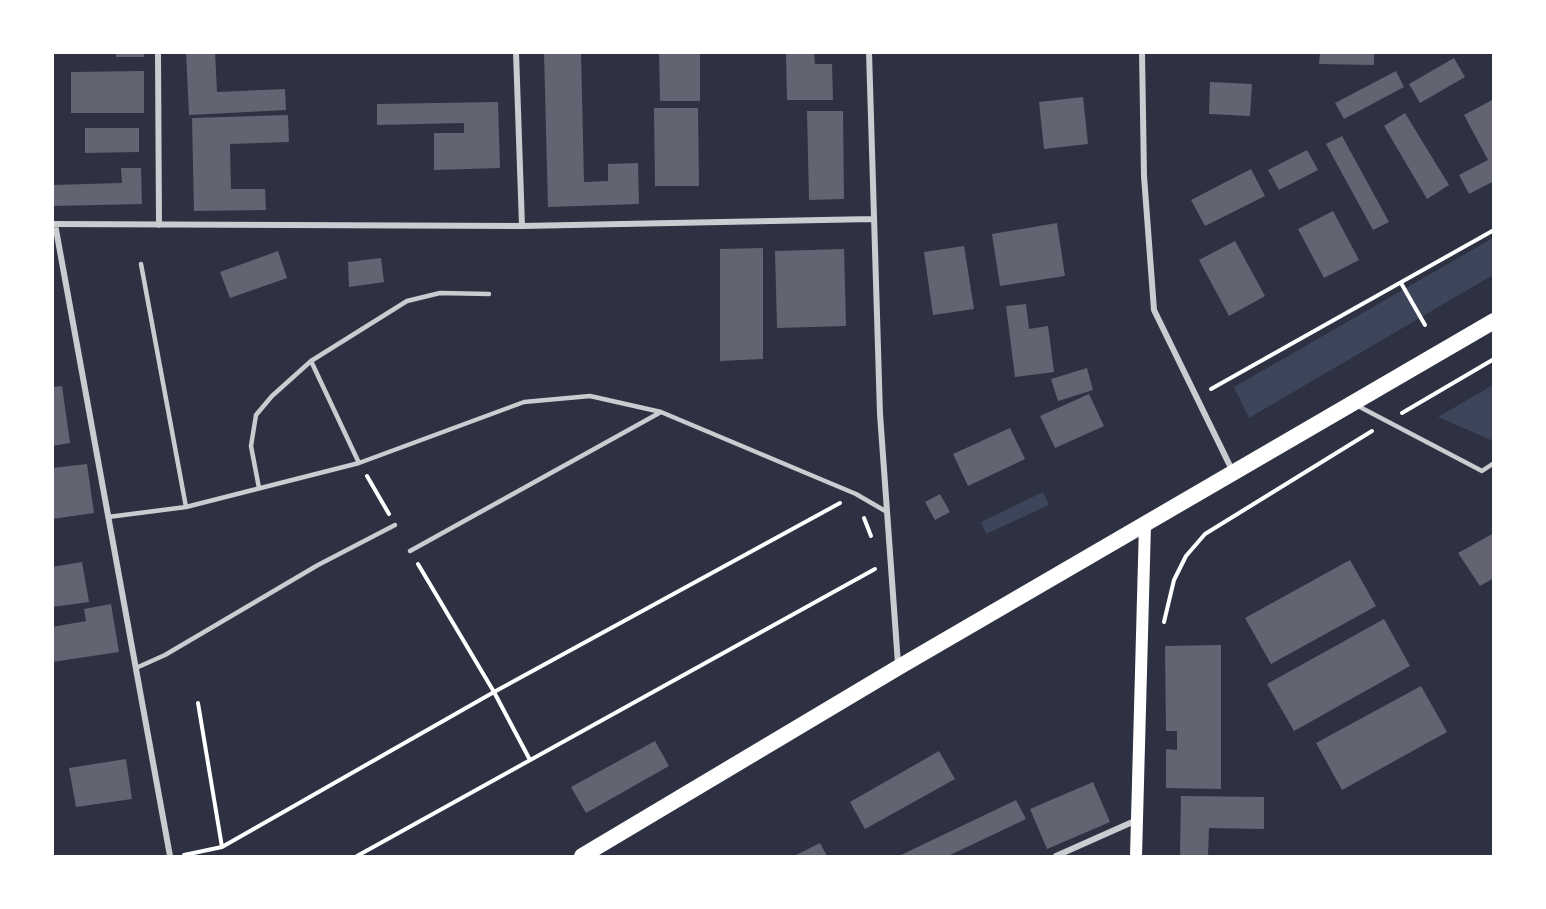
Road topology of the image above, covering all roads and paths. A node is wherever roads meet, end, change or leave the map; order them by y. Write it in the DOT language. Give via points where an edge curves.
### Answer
graph roads {
  1 [pos="158,52"];
  2 [pos="516,52"];
  3 [pos="869,52"];
  4 [pos="1142,52"];
  5 [pos="872,219"];
  6 [pos="54,224"];
  7 [pos="159,225"];
  8 [pos="522,226"];
  9 [pos="1494,230"];
  10 [pos="141,264"];
  11 [pos="1401,283"];
  12 [pos="489,294"];
  13 [pos="1494,321"];
  14 [pos="1425,325"];
  15 [pos="1494,360"];
  16 [pos="311,361"];
  17 [pos="1197,397"];
  18 [pos="1353,403"];
  19 [pos="661,412"];
  20 [pos="1388,421"];
  21 [pos="358,463"];
  22 [pos="1494,464"];
  23 [pos="1233,472"];
  24 [pos="259,488"];
  25 [pos="856,494"];
  26 [pos="186,507"];
  27 [pos="887,512"];
  28 [pos="108,517"];
  29 [pos="1145,524"];
  30 [pos="395,525"];
  31 [pos="874,545"];
  32 [pos="410,550"];
  33 [pos="881,565"];
  34 [pos="1163,626"];
  35 [pos="136,668"];
  36 [pos="899,668"];
  37 [pos="494,693"];
  38 [pos="198,703"];
  39 [pos="530,760"];
  40 [pos="1137,820"];
  41 [pos="222,847"];
  42 [pos="170,856"];
  43 [pos="182,856"];
  44 [pos="357,856"];
  45 [pos="582,856"];
  46 [pos="1056,856"];
  47 [pos="1136,856"];
  1 -- 7 [label="street"];
  2 -- 8 [label="street"];
  3 -- 5 [label="street"];
  4 -- 17 [label="street" via="1144,176 1154,310"];
  5 -- 8 [label="street"];
  5 -- 27 [label="street"];
  6 -- 7 [label="street"];
  6 -- 28 [label="street"];
  7 -- 8 [label="street"];
  9 -- 11 [label="path"];
  10 -- 26 [label="lane"];
  11 -- 14 [label="path"];
  11 -- 17 [label="path"];
  12 -- 16 [label="lane" via="440,293 407,301"];
  13 -- 18 [label="highway"];
  15 -- 20 [label="path"];
  16 -- 21 [label="lane"];
  16 -- 24 [label="lane" via="256,415 251,446"];
  17 -- 23 [label="street"];
  18 -- 20 [label="lane"];
  18 -- 23 [label="highway"];
  19 -- 21 [label="lane" via="590,396 524,402"];
  19 -- 25 [label="lane"];
  19 -- 32 [label="lane"];
  20 -- 22 [label="lane" via="1482,471"];
  20 -- 34 [label="path" via="1205,534 1186,556 1174,580"];
  21 -- 24 [label="lane"];
  21 -- 30 [label="path"];
  23 -- 29 [label="highway"];
  24 -- 26 [label="lane"];
  25 -- 27 [label="lane"];
  25 -- 31 [label="path"];
  25 -- 37 [label="path"];
  26 -- 28 [label="lane"];
  27 -- 36 [label="street"];
  28 -- 35 [label="street"];
  29 -- 36 [label="highway"];
  29 -- 40 [label="main road"];
  30 -- 35 [label="lane" via="318,565 165,656"];
  32 -- 37 [label="path"];
  33 -- 39 [label="path"];
  35 -- 42 [label="street"];
  36 -- 45 [label="highway"];
  37 -- 39 [label="path"];
  37 -- 41 [label="path"];
  38 -- 41 [label="path"];
  39 -- 44 [label="path"];
  40 -- 46 [label="street"];
  40 -- 47 [label="main road"];
  41 -- 43 [label="path"];
}
